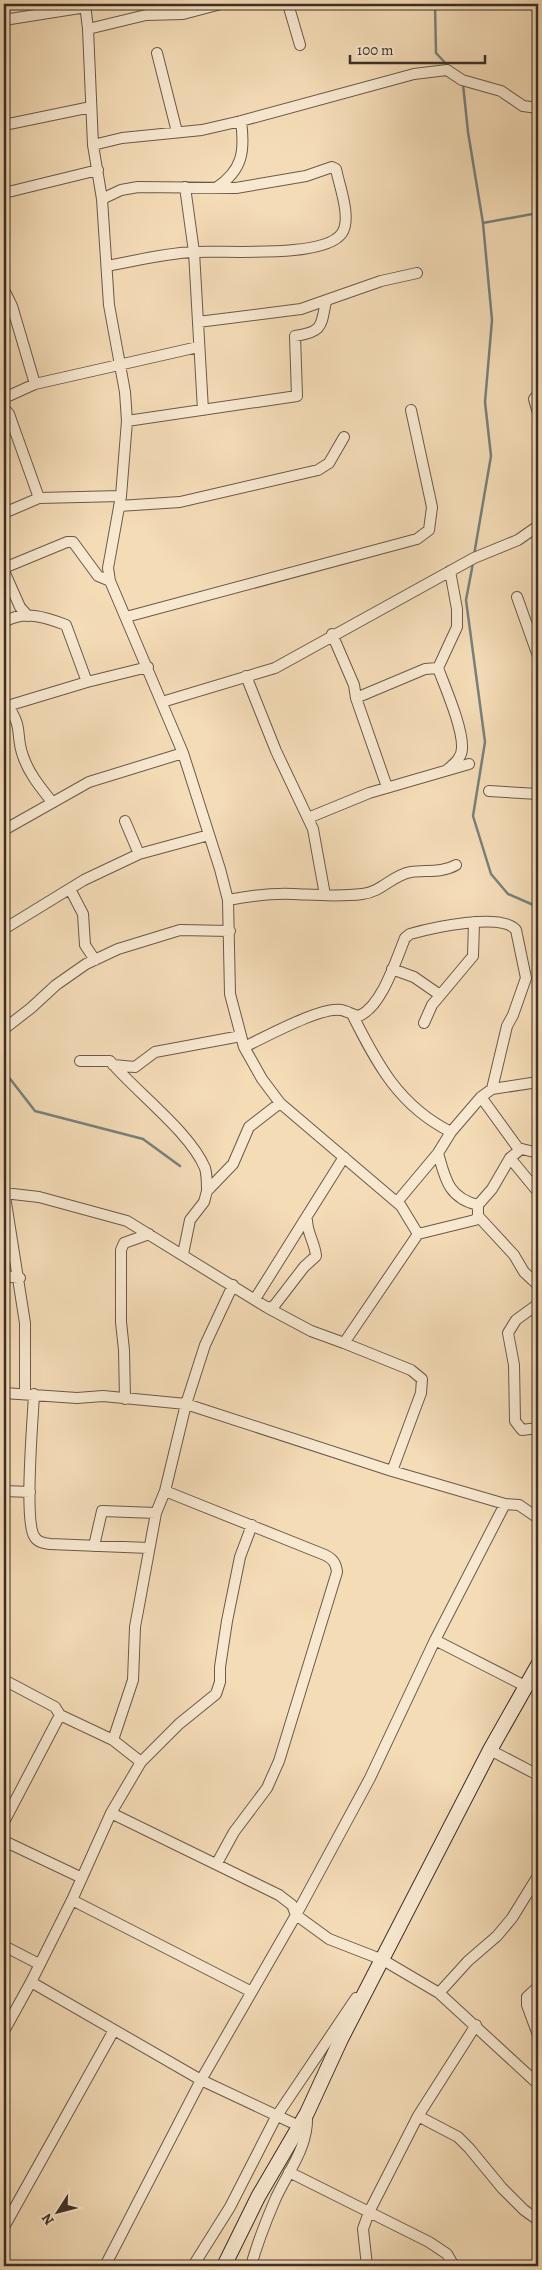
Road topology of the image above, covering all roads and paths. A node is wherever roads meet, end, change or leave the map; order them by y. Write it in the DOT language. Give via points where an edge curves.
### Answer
graph roads {
  1 [pos="221,4"];
  2 [pos="288,4"];
  3 [pos="85,5"];
  4 [pos="4,20"];
  5 [pos="88,29"];
  6 [pos="300,45"];
  7 [pos="157,53"];
  8 [pos="91,107"];
  9 [pos="538,108"];
  10 [pos="240,122"];
  11 [pos="4,125"];
  12 [pos="177,132"];
  13 [pos="93,145"];
  14 [pos="98,170"];
  15 [pos="185,187"];
  16 [pos="216,188"];
  17 [pos="4,193"];
  18 [pos="102,199"];
  19 [pos="194,252"];
  20 [pos="107,266"];
  21 [pos="417,273"];
  22 [pos="4,290"];
  23 [pos="326,301"];
  24 [pos="198,322"];
  25 [pos="198,346"];
  26 [pos="120,364"];
  27 [pos="35,384"];
  28 [pos="538,394"];
  29 [pos="4,398"];
  30 [pos="4,408"];
  31 [pos="203,410"];
  32 [pos="411,410"];
  33 [pos="538,413"];
  34 [pos="127,421"];
  35 [pos="344,438"];
  36 [pos="39,498"];
  37 [pos="120,501"];
  38 [pos="4,513"];
  39 [pos="538,526"];
  40 [pos="4,569"];
  41 [pos="450,571"];
  42 [pos="110,581"];
  43 [pos="517,597"];
  44 [pos="28,616"];
  45 [pos="126,617"];
  46 [pos="4,622"];
  47 [pos="332,634"];
  48 [pos="538,656"];
  49 [pos="148,667"];
  50 [pos="438,668"];
  51 [pos="246,676"];
  52 [pos="87,682"];
  53 [pos="356,698"];
  54 [pos="162,702"];
  55 [pos="5,706"];
  56 [pos="183,753"];
  57 [pos="469,764"];
  58 [pos="447,770"];
  59 [pos="387,787"];
  60 [pos="489,790"];
  61 [pos="538,794"];
  62 [pos="52,802"];
  63 [pos="308,818"];
  64 [pos="125,821"];
  65 [pos="4,830"];
  66 [pos="209,835"];
  67 [pos="139,854"];
  68 [pos="456,865"];
  69 [pos="70,888"];
  70 [pos="325,895"];
  71 [pos="228,900"];
  72 [pos="474,922"];
  73 [pos="4,929"];
  74 [pos="230,931"];
  75 [pos="94,960"];
  76 [pos="392,968"];
  77 [pos="440,996"];
  78 [pos="352,1014"];
  79 [pos="424,1022"];
  80 [pos="4,1029"];
  81 [pos="241,1036"];
  82 [pos="244,1047"];
  83 [pos="80,1061"];
  84 [pos="113,1065"];
  85 [pos="538,1082"];
  86 [pos="492,1089"];
  87 [pos="482,1097"];
  88 [pos="280,1103"];
  89 [pos="452,1132"];
  90 [pos="521,1149"];
  91 [pos="438,1153"];
  92 [pos="538,1153"];
  93 [pos="344,1157"];
  94 [pos="510,1158"];
  95 [pos="207,1191"];
  96 [pos="4,1192"];
  97 [pos="538,1192"];
  98 [pos="397,1202"];
  99 [pos="478,1205"];
  100 [pos="478,1216"];
  101 [pos="307,1219"];
  102 [pos="149,1234"];
  103 [pos="418,1234"];
  104 [pos="183,1254"];
  105 [pos="4,1276"];
  106 [pos="20,1278"];
  107 [pos="233,1285"];
  108 [pos="538,1285"];
  109 [pos="255,1299"];
  110 [pos="538,1304"];
  111 [pos="268,1308"];
  112 [pos="344,1343"];
  113 [pos="4,1393"];
  114 [pos="29,1394"];
  115 [pos="125,1399"];
  116 [pos="186,1404"];
  117 [pos="538,1428"];
  118 [pos="392,1471"];
  119 [pos="4,1491"];
  120 [pos="165,1491"];
  121 [pos="30,1492"];
  122 [pos="505,1504"];
  123 [pos="156,1513"];
  124 [pos="538,1518"];
  125 [pos="252,1525"];
  126 [pos="94,1546"];
  127 [pos="149,1548"];
  128 [pos="435,1640"];
  129 [pos="538,1665"];
  130 [pos="4,1680"];
  131 [pos="527,1687"];
  132 [pos="60,1715"];
  133 [pos="113,1740"];
  134 [pos="490,1750"];
  135 [pos="142,1762"];
  136 [pos="538,1776"];
  137 [pos="111,1813"];
  138 [pos="4,1822"];
  139 [pos="4,1840"];
  140 [pos="217,1863"];
  141 [pos="538,1876"];
  142 [pos="82,1878"];
  143 [pos="72,1900"];
  144 [pos="296,1915"];
  145 [pos="4,1946"];
  146 [pos="381,1958"];
  147 [pos="39,1964"];
  148 [pos="31,1982"];
  149 [pos="538,1987"];
  150 [pos="250,1991"];
  151 [pos="439,1993"];
  152 [pos="476,2025"];
  153 [pos="4,2030"];
  154 [pos="114,2030"];
  155 [pos="538,2035"];
  156 [pos="201,2080"];
  157 [pos="538,2084"];
  158 [pos="307,2113"];
  159 [pos="418,2116"];
  160 [pos="276,2117"];
  161 [pos="299,2126"];
  162 [pos="289,2172"];
  163 [pos="370,2212"];
  164 [pos="538,2220"];
  165 [pos="4,2228"];
  166 [pos="105,2266"];
  167 [pos="193,2266"];
  168 [pos="224,2266"];
  169 [pos="251,2266"];
  170 [pos="367,2266"];
  171 [pos="454,2266"];
  1 -- 5 [label="street" via="183,14 146,15"];
  2 -- 6 [label="street"];
  3 -- 4 [label="street"];
  3 -- 5 [label="street"];
  5 -- 8 [label="street"];
  7 -- 12 [label="street"];
  8 -- 11 [label="street"];
  8 -- 13 [label="street"];
  9 -- 10 [label="street" via="522,106 501,91 462,80 442,70 414,74"];
  10 -- 12 [label="street"];
  10 -- 16 [label="street" via="244,145 242,158 232,174"];
  12 -- 13 [label="street"];
  13 -- 14 [label="street"];
  14 -- 17 [label="street"];
  14 -- 18 [label="street"];
  15 -- 16 [label="street"];
  15 -- 18 [label="street" via="138,187 121,190"];
  15 -- 19 [label="street"];
  16 -- 19 [label="street" via="236,188 306,176 332,167 336,170 344,197 344,232 335,241 307,247 247,254"];
  18 -- 20 [label="street"];
  19 -- 20 [label="street"];
  19 -- 24 [label="street"];
  20 -- 26 [label="street" via="109,305"];
  21 -- 23 [label="street" via="381,281"];
  22 -- 27 [label="street" via="12,306"];
  23 -- 24 [label="street" via="274,314"];
  23 -- 31 [label="street" via="320,329 295,336 297,396"];
  24 -- 25 [label="street"];
  25 -- 26 [label="street"];
  25 -- 31 [label="street"];
  26 -- 27 [label="street"];
  26 -- 34 [label="street"];
  27 -- 29 [label="street"];
  28 -- 33 [label="street" via="534,399"];
  30 -- 36 [label="street"];
  31 -- 34 [label="street"];
  32 -- 45 [label="street" via="432,508 429,530 417,539"];
  34 -- 37 [label="street"];
  35 -- 37 [label="street" via="328,463 318,470 180,502"];
  36 -- 37 [label="street"];
  36 -- 38 [label="street"];
  37 -- 42 [label="street" via="108,568"];
  39 -- 41 [label="street" via="518,540 483,553"];
  40 -- 42 [label="street" via="73,542 98,576"];
  40 -- 44 [label="street" via="20,607"];
  41 -- 47 [label="street"];
  41 -- 50 [label="street" via="457,627"];
  42 -- 45 [label="street"];
  43 -- 48 [label="street"];
  44 -- 46 [label="street" via="10,617"];
  44 -- 52 [label="street" via="38,615 66,626"];
  45 -- 49 [label="street"];
  47 -- 51 [label="street" via="275,668"];
  47 -- 53 [label="street" via="354,685"];
  49 -- 52 [label="street"];
  49 -- 54 [label="street"];
  50 -- 53 [label="street" via="425,669"];
  50 -- 58 [label="street" via="462,748 458,760"];
  51 -- 54 [label="street"];
  51 -- 63 [label="street" via="272,742"];
  52 -- 55 [label="street"];
  53 -- 59 [label="street"];
  54 -- 56 [label="street"];
  55 -- 62 [label="street" via="18,722 22,755 31,776"];
  56 -- 62 [label="street" via="88,782"];
  56 -- 66 [label="street"];
  57 -- 58 [label="street"];
  58 -- 59 [label="street"];
  59 -- 63 [label="street"];
  60 -- 61 [label="street"];
  62 -- 65 [label="street"];
  63 -- 70 [label="street" via="318,848"];
  64 -- 67 [label="street"];
  66 -- 67 [label="street"];
  66 -- 71 [label="street"];
  67 -- 69 [label="street"];
  68 -- 70 [label="street" via="448,870 396,876 385,886 365,894"];
  69 -- 73 [label="street"];
  69 -- 75 [label="street" via="83,914 85,945"];
  70 -- 71 [label="street" via="255,895"];
  71 -- 74 [label="street"];
  72 -- 76 [label="street" via="454,923 410,934 405,938"];
  72 -- 77 [label="street" via="473,956"];
  72 -- 86 [label="street" via="512,925 516,930 526,978 507,1026"];
  74 -- 75 [label="street" via="180,930 118,948"];
  74 -- 81 [label="street" via="230,994"];
  75 -- 80 [label="street" via="56,985"];
  76 -- 77 [label="street" via="414,977"];
  76 -- 78 [label="street" via="372,1007 359,1016"];
  77 -- 79 [label="street"];
  78 -- 82 [label="street" via="340,1010 314,1016"];
  78 -- 89 [label="street" via="396,1090 436,1124"];
  81 -- 82 [label="street"];
  81 -- 84 [label="street" via="155,1052 134,1067"];
  82 -- 88 [label="street"];
  83 -- 84 [label="street" via="104,1060"];
  84 -- 95 [label="street" via="196,1153 206,1170"];
  85 -- 86 [label="street"];
  86 -- 87 [label="street"];
  87 -- 89 [label="street"];
  87 -- 90 [label="street"];
  88 -- 93 [label="street"];
  88 -- 95 [label="street" via="248,1128 233,1164"];
  89 -- 91 [label="street"];
  90 -- 92 [label="street"];
  90 -- 94 [label="street"];
  91 -- 98 [label="street"];
  91 -- 99 [label="street" via="446,1182 462,1199"];
  93 -- 98 [label="street"];
  93 -- 101 [label="street"];
  94 -- 97 [label="street"];
  94 -- 99 [label="street" via="492,1189"];
  95 -- 104 [label="street" via="204,1202 190,1220"];
  96 -- 102 [label="street" via="39,1197 127,1221"];
  96 -- 106 [label="street"];
  98 -- 103 [label="street"];
  99 -- 100 [label="street"];
  100 -- 103 [label="street" via="470,1223"];
  100 -- 108 [label="street"];
  101 -- 109 [label="street"];
  101 -- 111 [label="street" via="307,1230 316,1256 274,1306"];
  102 -- 104 [label="street"];
  102 -- 115 [label="street" via="124,1243 121,1250 120,1322"];
  103 -- 112 [label="street"];
  104 -- 107 [label="street"];
  105 -- 106 [label="street"];
  106 -- 114 [label="street"];
  107 -- 109 [label="street"];
  107 -- 116 [label="street" via="205,1345"];
  109 -- 111 [label="street"];
  110 -- 117 [label="street" via="516,1320 508,1333 514,1365 515,1421 522,1430"];
  111 -- 112 [label="street"];
  112 -- 118 [label="street" via="411,1370 422,1380 421,1393"];
  113 -- 114 [label="street"];
  114 -- 115 [label="street"];
  114 -- 121 [label="street"];
  115 -- 116 [label="street"];
  116 -- 118 [label="street"];
  116 -- 120 [label="street"];
  118 -- 122 [label="street"];
  119 -- 121 [label="street"];
  120 -- 123 [label="street"];
  120 -- 125 [label="street"];
  121 -- 126 [label="street" via="32,1530 40,1543"];
  122 -- 124 [label="street" via="519,1505"];
  122 -- 128 [label="street"];
  123 -- 126 [label="street" via="102,1511"];
  123 -- 127 [label="street"];
  125 -- 135 [label="street" via="240,1558 216,1694 179,1724"];
  125 -- 140 [label="street" via="332,1558 337,1572 268,1788 234,1832"];
  126 -- 127 [label="street"];
  127 -- 133 [label="street" via="135,1627 134,1680"];
  128 -- 131 [label="street"];
  128 -- 144 [label="street" via="370,1778"];
  129 -- 131 [label="main road"];
  130 -- 132 [label="street" via="55,1707"];
  131 -- 134 [label="main road"];
  132 -- 133 [label="street"];
  132 -- 138 [label="street"];
  133 -- 135 [label="street"];
  134 -- 136 [label="street"];
  134 -- 146 [label="main road"];
  135 -- 137 [label="street"];
  137 -- 140 [label="street"];
  137 -- 142 [label="street"];
  139 -- 142 [label="street"];
  140 -- 144 [label="street" via="279,1896 292,1905"];
  141 -- 151 [label="street" via="497,1936"];
  142 -- 143 [label="street"];
  143 -- 147 [label="street"];
  143 -- 150 [label="street"];
  144 -- 146 [label="street" via="329,1939"];
  144 -- 150 [label="street"];
  145 -- 147 [label="street"];
  146 -- 151 [label="street"];
  146 -- 158 [label="main road"];
  146 -- 160 [label="street"];
  147 -- 148 [label="street"];
  148 -- 153 [label="street"];
  148 -- 154 [label="street"];
  149 -- 155 [label="street" via="527,1997 527,2005"];
  150 -- 156 [label="street"];
  151 -- 152 [label="street"];
  152 -- 157 [label="street"];
  152 -- 159 [label="street"];
  154 -- 156 [label="street"];
  154 -- 165 [label="street"];
  156 -- 160 [label="street"];
  156 -- 166 [label="street"];
  158 -- 161 [label="main road"];
  158 -- 162 [label="street" via="305,2143"];
  159 -- 163 [label="street"];
  159 -- 164 [label="street" via="458,2137 502,2188"];
  160 -- 161 [label="street"];
  160 -- 167 [label="street" via="230,2207"];
  161 -- 168 [label="main road" via="258,2197"];
  162 -- 163 [label="street"];
  162 -- 169 [label="street"];
  163 -- 170 [label="street" via="363,2229"];
  163 -- 171 [label="street" via="448,2254"];
}
